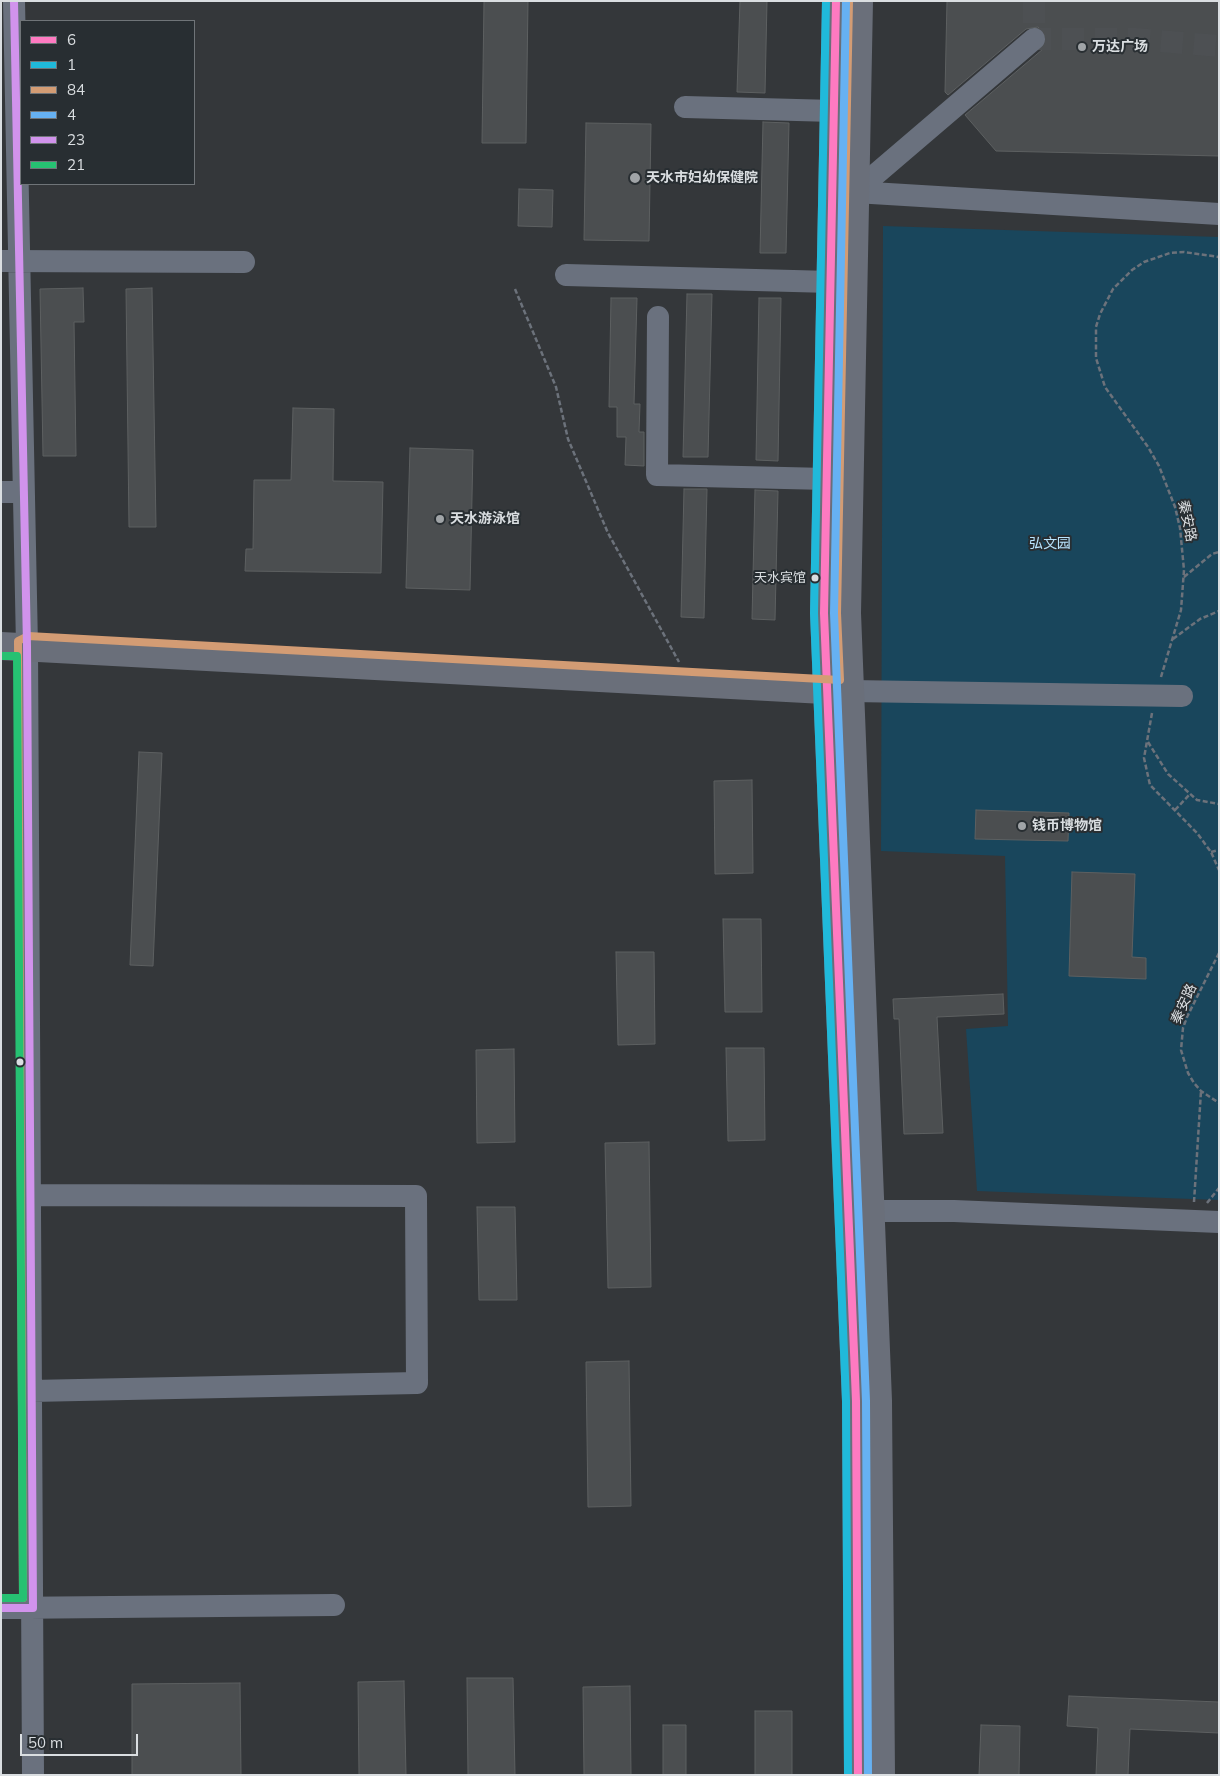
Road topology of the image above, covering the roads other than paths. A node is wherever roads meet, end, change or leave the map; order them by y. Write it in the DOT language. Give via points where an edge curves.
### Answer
graph roads {
  1 [pos="14,1"];
  2 [pos="836,1"];
  3 [pos="858,1"];
  4 [pos="1034,39"];
  5 [pos="685,106"];
  6 [pos="834,111"];
  7 [pos="855,192"];
  8 [pos="1219,214"];
  9 [pos="11,261"];
  10 [pos="244,262"];
  11 [pos="566,275"];
  12 [pos="830,282"];
  13 [pos="658,317"];
  14 [pos="827,479"];
  15 [pos="12,492"];
  16 [pos="14,646"];
  17 [pos="838,691"];
  18 [pos="1182,696"];
  19 [pos="30,1195"];
  20 [pos="859,1211"];
  21 [pos="1219,1222"];
  22 [pos="31,1391"];
  23 [pos="334,1604"];
  24 [pos="1,1608"];
  25 [pos="33,1608"];
  26 [pos="33,1775"];
  27 [pos="858,1775"];
  28 [pos="881,1775"];
  1 -- 9 [label="street"];
  2 -- 6 [label="main road"];
  3 -- 7 [label="main road"];
  4 -- 7 [label="street"];
  5 -- 6 [label="street"];
  6 -- 12 [label="main road"];
  7 -- 8 [label="street"];
  7 -- 17 [label="main road" via="847,613"];
  9 -- 10 [label="street"];
  9 -- 15 [label="street"];
  11 -- 12 [label="street"];
  12 -- 14 [label="main road"];
  13 -- 14 [label="street" via="657,475"];
  14 -- 17 [label="main road" via="824,613"];
  15 -- 16 [label="street"];
  16 -- 17 [label="main road"];
  16 -- 19 [label="street"];
  17 -- 18 [label="street"];
  17 -- 20 [label="main road"];
  19 -- 22 [label="street"];
  19 -- 22 [label="street" via="416,1196 417,1383"];
  20 -- 21 [label="street"];
  20 -- 27 [label="main road" via="856,1402"];
  20 -- 28 [label="main road" via="878,1401"];
  22 -- 25 [label="street"];
  23 -- 25 [label="street"];
  24 -- 25 [label="street"];
  25 -- 26 [label="street"];
}
